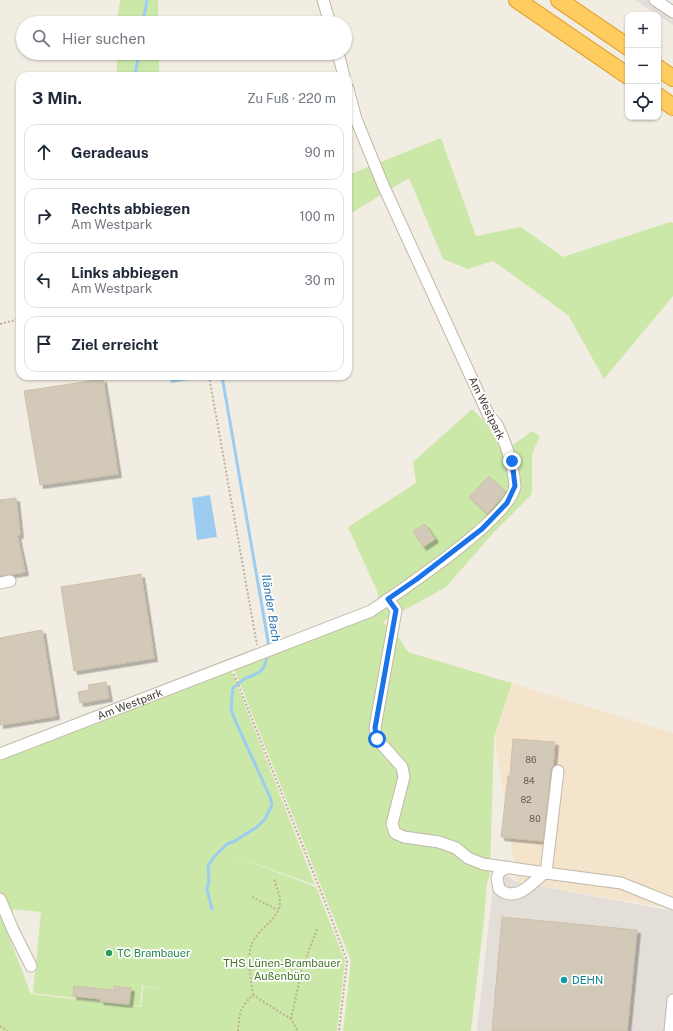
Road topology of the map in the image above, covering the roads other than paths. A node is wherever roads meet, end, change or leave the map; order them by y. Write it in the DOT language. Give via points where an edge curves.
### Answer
graph roads {
  1 [pos="323,0"];
  2 [pos="517,0"];
  3 [pos="559,0"];
  4 [pos="655,0"];
  5 [pos="673,12"];
  6 [pos="328,16"];
  7 [pos="625,45"];
  8 [pos="340,60"];
  9 [pos="661,70"];
  10 [pos="343,72"];
  11 [pos="625,74"];
  12 [pos="673,78"];
  13 [pos="661,98"];
  14 [pos="352,104"];
  15 [pos="673,107"];
  16 [pos="388,599"];
  17 [pos="0,754"];
  18 [pos="558,771"];
  19 [pos="508,868"];
  20 [pos="545,873"];
  21 [pos="0,898"];
  22 [pos="673,904"];
  23 [pos="31,966"];
  24 [pos="673,1000"];
  25 [pos="670,1031"];
  1 -- 6 [label="lane"];
  2 -- 11 [label="highway"];
  3 -- 7 [label="highway"];
  4 -- 5 [label="lane"];
  8 -- 10 [label="lane"];
  9 -- 12 [label="highway"];
  13 -- 15 [label="highway"];
  14 -- 16 [label="lane, Am Westpark" via="383,185 512,461 515,486 507,503 482,529"];
  16 -- 17 [label="lane, Am Westpark" via="371,611"];
  16 -- 19 [label="lane" via="396,610 375,728 377,739 402,767 404,777 392,824 395,833 445,844 483,864"];
  18 -- 20 [label="lane"];
  19 -- 20 [label="lane"];
  19 -- 20 [label="lane" via="499,872 497,878 499,890 505,894 516,894"];
  20 -- 22 [label="lane" via="621,883"];
  21 -- 23 [label="lane"];
  24 -- 25 [label="lane"];
}
